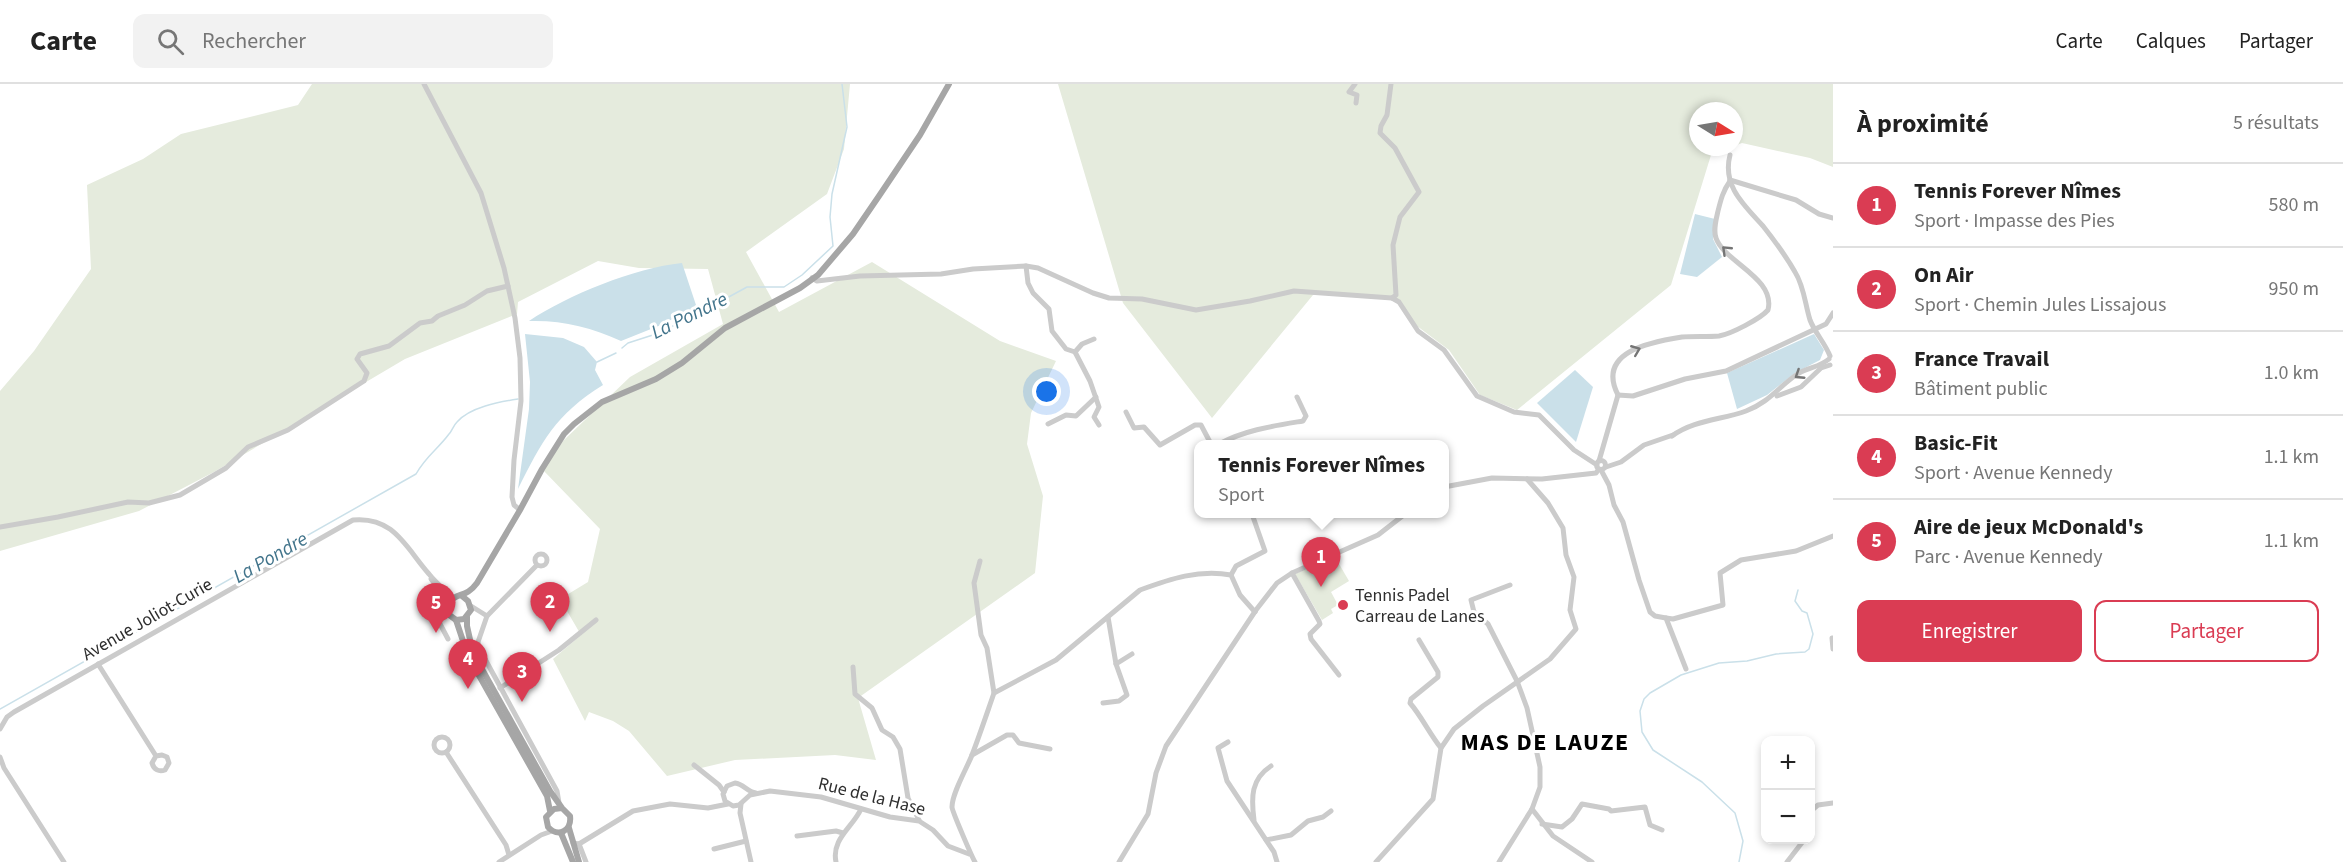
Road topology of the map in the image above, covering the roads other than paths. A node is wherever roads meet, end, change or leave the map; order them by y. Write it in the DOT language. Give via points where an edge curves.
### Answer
graph roads {
  1 [pos="424,84"];
  2 [pos="949,84"];
  3 [pos="1355,84"];
  4 [pos="1391,84"];
  5 [pos="1356,103"];
  6 [pos="1730,156"];
  7 [pos="1730,181"];
  8 [pos="1833,218"];
  9 [pos="1026,266"];
  10 [pos="814,276"];
  11 [pos="508,286"];
  12 [pos="1392,298"];
  13 [pos="1833,314"];
  14 [pos="1815,329"];
  15 [pos="1094,339"];
  16 [pos="1075,352"];
  17 [pos="1831,359"];
  18 [pos="1618,395"];
  19 [pos="1096,397"];
  20 [pos="1297,397"];
  21 [pos="1772,397"];
  22 [pos="1126,412"];
  23 [pos="1048,424"];
  24 [pos="1099,425"];
  25 [pos="1209,440"];
  26 [pos="1227,440"];
  27 [pos="1601,465"];
  28 [pos="1527,479"];
  29 [pos="1449,486"];
  30 [pos="521,508"];
  31 [pos="1254,518"];
  32 [pos="1399,518"];
  33 [pos="0,527"];
  34 [pos="1833,536"];
  35 [pos="980,561"];
  36 [pos="537,565"];
  37 [pos="1292,573"];
  38 [pos="480,576"];
  39 [pos="1232,576"];
  40 [pos="1510,585"];
  41 [pos="462,596"];
  42 [pos="451,600"];
  43 [pos="470,610"];
  44 [pos="447,611"];
  45 [pos="1255,612"];
  46 [pos="487,616"];
  47 [pos="1108,617"];
  48 [pos="1666,618"];
  49 [pos="456,620"];
  50 [pos="596,620"];
  51 [pos="1832,638"];
  52 [pos="448,639"];
  53 [pos="1419,640"];
  54 [pos="1833,649"];
  55 [pos="1132,654"];
  56 [pos="98,664"];
  57 [pos="1116,664"];
  58 [pos="853,667"];
  59 [pos="1686,669"];
  60 [pos="1339,675"];
  61 [pos="1517,681"];
  62 [pos="500,688"];
  63 [pos="994,693"];
  64 [pos="1102,703"];
  65 [pos="0,729"];
  66 [pos="1228,742"];
  67 [pos="1441,748"];
  68 [pos="1050,749"];
  69 [pos="446,752"];
  70 [pos="972,755"];
  71 [pos="156,756"];
  72 [pos="0,757"];
  73 [pos="694,765"];
  74 [pos="1271,766"];
  75 [pos="745,789"];
  76 [pos="756,793"];
  77 [pos="727,797"];
  78 [pos="743,801"];
  79 [pos="1833,803"];
  80 [pos="560,806"];
  81 [pos="1532,808"];
  82 [pos="1815,808"];
  83 [pos="861,809"];
  84 [pos="550,811"];
  85 [pos="1331,811"];
  86 [pos="740,813"];
  87 [pos="1254,820"];
  88 [pos="920,821"];
  89 [pos="546,824"];
  90 [pos="1542,824"];
  91 [pos="569,828"];
  92 [pos="1662,830"];
  93 [pos="552,831"];
  94 [pos="561,833"];
  95 [pos="843,833"];
  96 [pos="541,835"];
  97 [pos="797,836"];
  98 [pos="1266,840"];
  99 [pos="746,841"];
  100 [pos="576,843"];
  101 [pos="1801,844"];
  102 [pos="506,845"];
  103 [pos="714,849"];
  104 [pos="516,850"];
  105 [pos="969,854"];
  106 [pos="509,855"];
  107 [pos="64,862"];
  108 [pos="499,862"];
  109 [pos="573,862"];
  110 [pos="579,862"];
  111 [pos="586,862"];
  112 [pos="751,862"];
  113 [pos="836,862"];
  114 [pos="975,862"];
  115 [pos="1119,862"];
  116 [pos="1277,862"];
  117 [pos="1376,862"];
  118 [pos="1499,862"];
  119 [pos="1592,862"];
  120 [pos="1787,862"];
  1 -- 11 [label="street" via="480,193"];
  2 -- 10 [label="main road" via="853,234"];
  3 -- 5 [label="street" via="1349,92 1356,94"];
  4 -- 12 [label="street" via="1380,133 1395,148 1419,192 1400,217 1393,244 1396,295"];
  6 -- 7 [label="street"];
  7 -- 8 [label="street" via="1796,200"];
  7 -- 14 [label="street" via="1732,190 1796,272"];
  18 -- 7 [label="street, one-way" via="1613,367 1630,352 1682,337 1721,336 1768,310 1769,297 1764,288 1716,239 1722,192"];
  9 -- 10 [label="street" via="826,280"];
  9 -- 12 [label="street" via="1107,298 1142,299 1196,309 1294,291"];
  9 -- 16 [label="street" via="1033,293 1049,309 1052,331 1066,349"];
  10 -- 30 [label="main road" via="733,323 656,379 586,413 564,434"];
  11 -- 30 [label="street" via="518,338 521,399 512,499"];
  11 -- 33 [label="street" via="487,291 432,321 420,323 389,346 360,354 357,359 367,373 364,381 288,430 248,447 226,468 180,495"];
  12 -- 27 [label="street" via="1419,331 1444,350 1477,396 1514,412 1539,415 1574,450"];
  13 -- 14 [label="street" via="1826,324"];
  14 -- 17 [label="street"];
  14 -- 18 [label="street" via="1726,371 1632,396"];
  15 -- 16 [label="street"];
  16 -- 19 [label="street"];
  17 -- 21 [label="street, one-way" via="1800,373"];
  17 -- 21 [label="street" via="1801,387"];
  18 -- 27 [label="street"];
  19 -- 23 [label="street" via="1076,416 1066,415"];
  19 -- 24 [label="street" via="1099,409 1094,417"];
  20 -- 26 [label="street" via="1306,416 1303,421 1253,430"];
  21 -- 27 [label="street" via="1744,412 1696,424 1644,445 1614,465"];
  22 -- 25 [label="street" via="1134,428 1144,427 1160,445 1201,424"];
  27 -- 28 [label="street" via="1596,472"];
  27 -- 48 [label="street" via="1650,612"];
  28 -- 29 [label="street" via="1492,478"];
  28 -- 61 [label="street" via="1563,528 1574,577 1570,610 1576,625 1550,659"];
  30 -- 38 [label="main road"];
  31 -- 39 [label="street" via="1265,551 1236,566"];
  32 -- 37 [label="street" via="1378,536"];
  34 -- 48 [label="street" via="1796,551 1741,560 1720,573 1723,604"];
  35 -- 63 [label="street" via="974,583"];
  36 -- 46 [label="street"];
  37 -- 45 [label="street" via="1277,584"];
  37 -- 60 [label="street" via="1320,624 1310,634 1311,639"];
  38 -- 41 [label="main road" via="472,590"];
  38 -- 43 [label="main road"];
  39 -- 45 [label="street" via="1240,595"];
  39 -- 47 [label="street" via="1194,573 1148,587"];
  40 -- 61 [label="street" via="1471,600 1470,604 1488,624"];
  41 -- 42 [label="main road"];
  41 -- 43 [label="main road"];
  42 -- 44 [label="main road"];
  42 -- 56 [label="street, Avenue Joliot-Curie" via="394,530 366,519 353,520"];
  43 -- 46 [label="street"];
  43 -- 49 [label="main road"];
  43 -- 80 [label="main road" via="467,626 473,653"];
  44 -- 49 [label="main road"];
  44 -- 52 [label="street" via="439,622"];
  45 -- 115 [label="street" via="1166,746 1148,814"];
  46 -- 62 [label="street" via="479,648"];
  47 -- 57 [label="street"];
  47 -- 63 [label="street" via="1056,660"];
  48 -- 59 [label="street"];
  49 -- 84 [label="main road" via="468,656 547,796"];
  50 -- 62 [label="street" via="560,650"];
  51 -- 54 [label="street"];
  53 -- 67 [label="street" via="1438,678 1410,703"];
  55 -- 57 [label="street"];
  56 -- 65 [label="street, Avenue Joliot-Curie" via="14,712"];
  56 -- 71 [label="street"];
  57 -- 64 [label="street" via="1127,695 1119,701"];
  58 -- 88 [label="street" via="855,694 872,708 882,730 893,737 900,749 908,798"];
  61 -- 67 [label="street" via="1454,729"];
  61 -- 81 [label="street" via="1540,767 1540,788"];
  62 -- 80 [label="street" via="557,791"];
  63 -- 70 [label="street"];
  66 -- 87 [label="street" via="1218,748 1227,781"];
  67 -- 117 [label="street" via="1433,799"];
  68 -- 70 [label="street" via="1018,743 1013,735 1007,735"];
  69 -- 102 [label="street"];
  70 -- 105 [label="street" via="952,803"];
  72 -- 107 [label="street"];
  73 -- 77 [label="street" via="719,785"];
  74 -- 87 [label="street" via="1262,772 1251,796"];
  75 -- 76 [label="street"];
  75 -- 77 [label="street" via="735,783"];
  75 -- 78 [label="street"];
  76 -- 78 [label="street"];
  76 -- 83 [label="street, Rue de la Hase" via="812,795"];
  77 -- 78 [label="street"];
  77 -- 86 [label="street"];
  77 -- 100 [label="street" via="718,806 708,808 670,804 633,811"];
  78 -- 86 [label="street"];
  79 -- 82 [label="street"];
  80 -- 84 [label="main road"];
  80 -- 91 [label="main road" via="570,816"];
  81 -- 90 [label="street"];
  81 -- 118 [label="street"];
  83 -- 88 [label="street, Rue de la Hase"];
  83 -- 95 [label="street"];
  84 -- 89 [label="main road"];
  85 -- 98 [label="street" via="1308,821 1291,835"];
  86 -- 99 [label="street"];
  87 -- 98 [label="street"];
  88 -- 105 [label="street, Rue de la Hase" via="948,846"];
  89 -- 93 [label="main road"];
  89 -- 96 [label="street"];
  90 -- 92 [label="street" via="1562,828 1582,804 1611,811 1645,807 1650,825"];
  90 -- 119 [label="street"];
  91 -- 94 [label="main road"];
  91 -- 100 [label="main road"];
  93 -- 94 [label="main road"];
  93 -- 96 [label="street"];
  94 -- 109 [label="main road"];
  95 -- 97 [label="street"];
  95 -- 113 [label="street" via="834,856"];
  96 -- 104 [label="street"];
  98 -- 116 [label="street"];
  99 -- 103 [label="street"];
  99 -- 112 [label="street"];
  100 -- 110 [label="main road"];
  100 -- 111 [label="street"];
  101 -- 120 [label="street"];
  102 -- 104 [label="street"];
  102 -- 106 [label="street"];
  104 -- 106 [label="street"];
  105 -- 114 [label="street"];
  106 -- 108 [label="street"];
}
